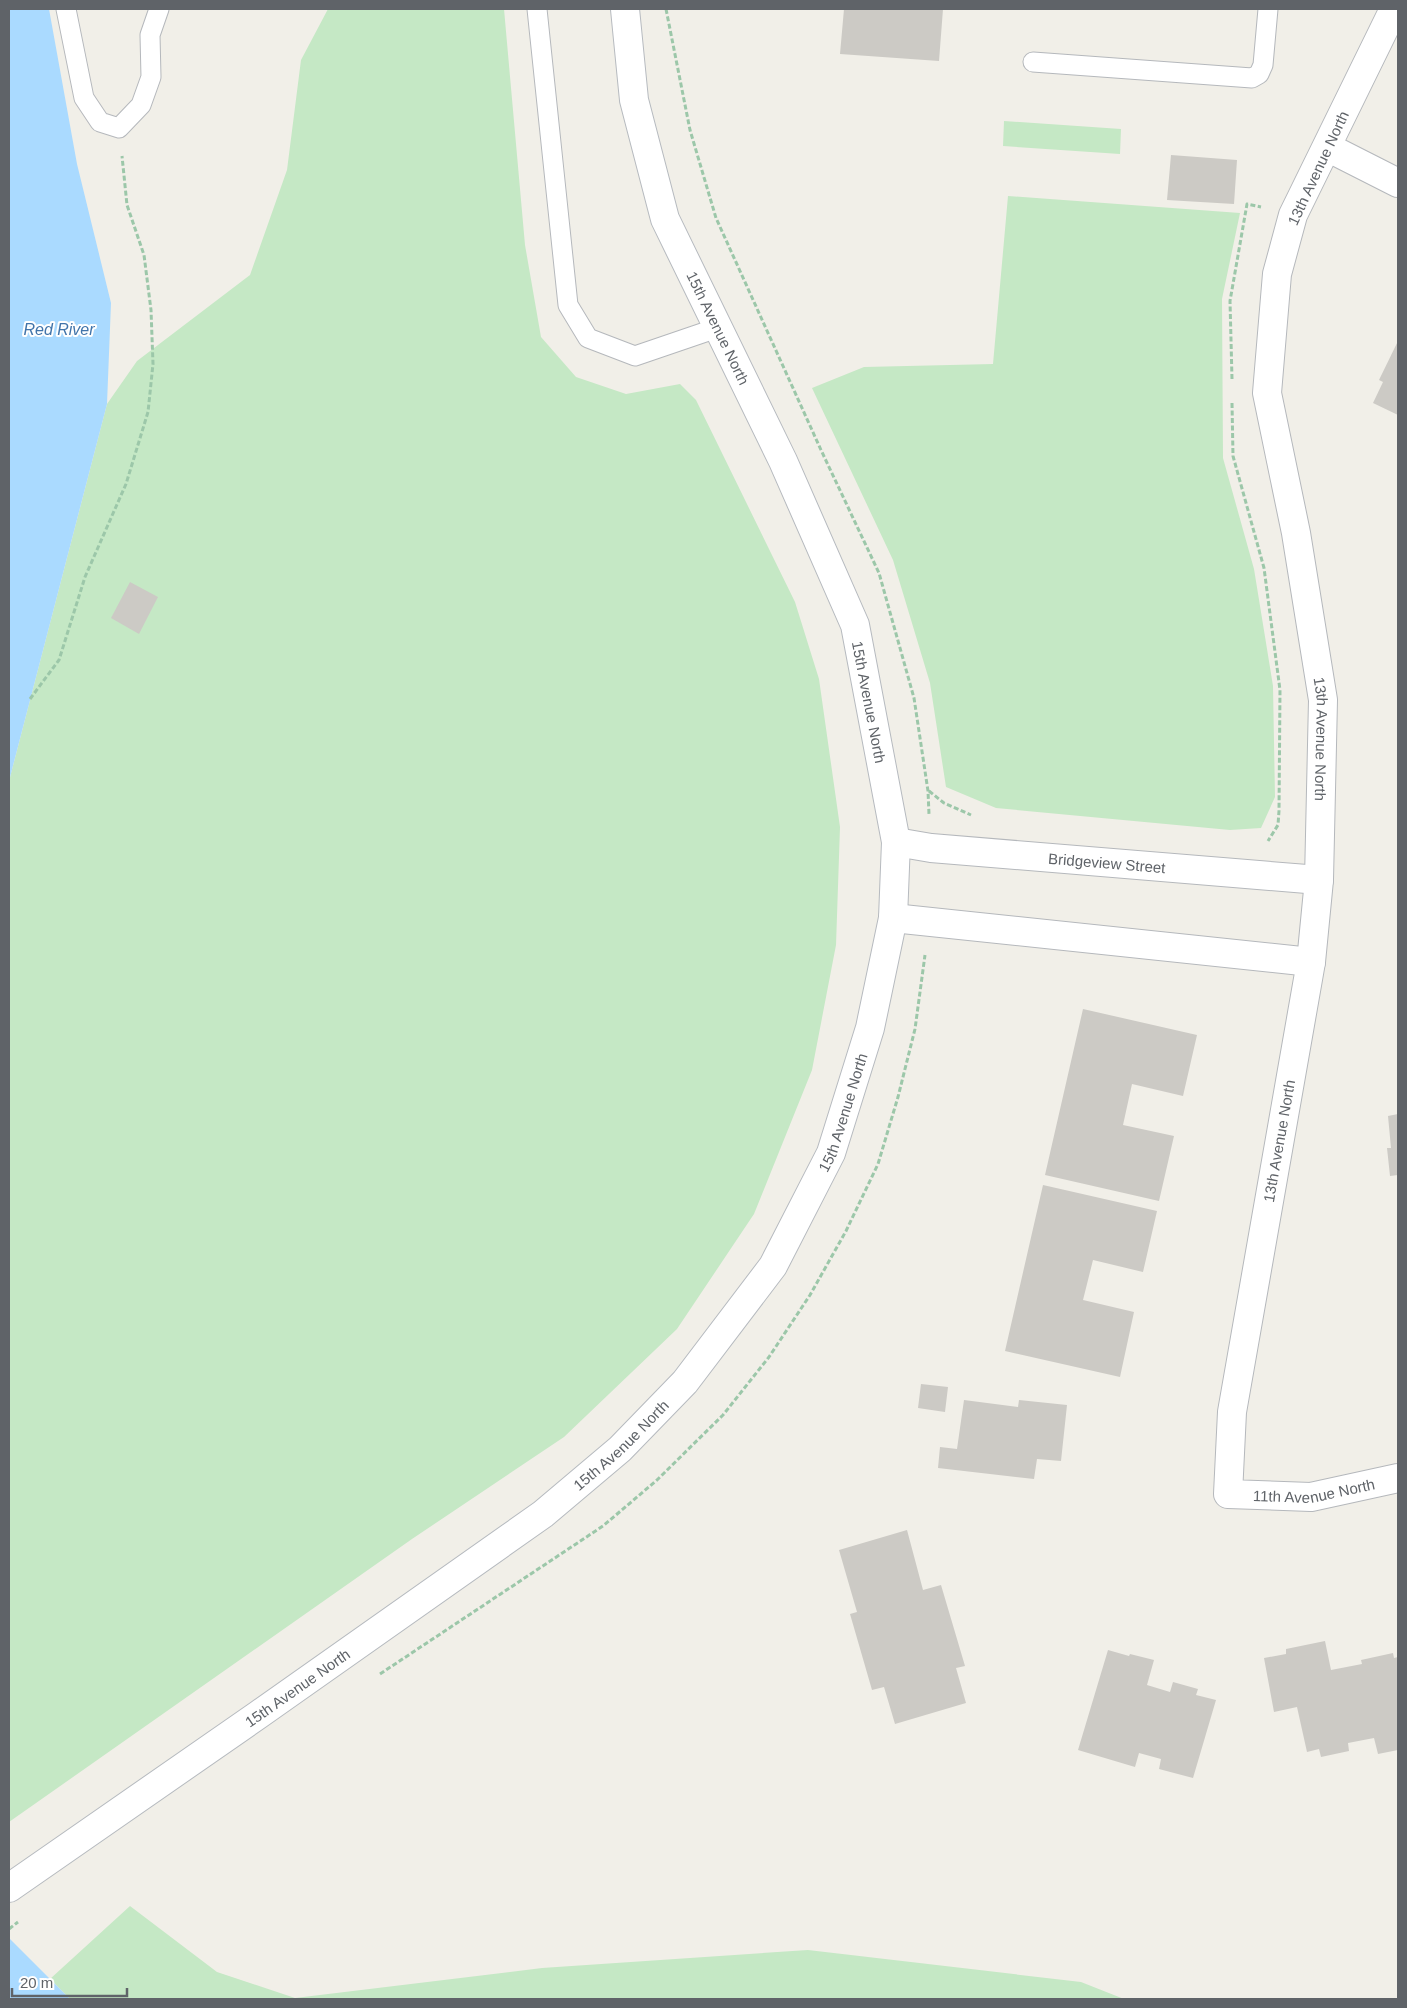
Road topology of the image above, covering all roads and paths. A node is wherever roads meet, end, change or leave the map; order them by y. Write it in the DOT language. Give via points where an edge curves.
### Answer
graph roads {
  1 [pos="66,9"];
  2 [pos="159,9"];
  3 [pos="537,9"];
  4 [pos="625,9"];
  5 [pos="666,9"];
  6 [pos="1268,9"];
  7 [pos="1394,9"];
  8 [pos="1033,62"];
  9 [pos="119,128"];
  10 [pos="1327,147"];
  11 [pos="1398,183"];
  12 [pos="1247,204"];
  13 [pos="717,328"];
  14 [pos="1232,388"];
  15 [pos="1232,398"];
  16 [pos="30,699"];
  17 [pos="977,818"];
  18 [pos="896,842"];
  19 [pos="1264,844"];
  20 [pos="1319,880"];
  21 [pos="893,918"];
  22 [pos="1311,962"];
  23 [pos="1398,1478"];
  24 [pos="1228,1494"];
  25 [pos="9,1888"];
  1 -- 9 [label="lane" via="84,98 100,122"];
  2 -- 9 [label="lane" via="150,35 151,77 141,105"];
  3 -- 13 [label="lane" via="568,305 588,338 634,356"];
  4 -- 13 [label="street, 15th Avenue North" via="634,100 665,219"];
  5 -- 17 [label="path" via="690,130 716,218 879,573 914,698 928,791 944,803"];
  6 -- 8 [label="lane" via="1263,65 1259,74 1252,78"];
  7 -- 10 [label="street, 13th Avenue North"];
  9 -- 16 [label="path" via="127,205 144,256 151,310 153,364 148,412 126,484 85,577 59,660"];
  10 -- 11 [label="street"];
  10 -- 20 [label="street, 13th Avenue North" via="1293,215 1276,274 1267,393 1296,533 1323,700"];
  12 -- 14 [label="path" via="1230,301"];
  13 -- 18 [label="street, 15th Avenue North" via="783,461 855,625"];
  15 -- 19 [label="path" via="1233,456 1264,568 1280,690 1278,825"];
  18 -- 20 [label="street, Bridgeview Street" via="931,848"];
  18 -- 21 [label="street, 15th Avenue North"];
  20 -- 22 [label="street, 13th Avenue North"];
  21 -- 22 [label="street"];
  21 -- 25 [label="street, 15th Avenue North" via="870,1028 831,1153 773,1266 685,1382 620,1449 543,1514"];
  22 -- 24 [label="street, 13th Avenue North" via="1232,1412"];
  23 -- 24 [label="street, 11th Avenue North" via="1310,1497"];
}
